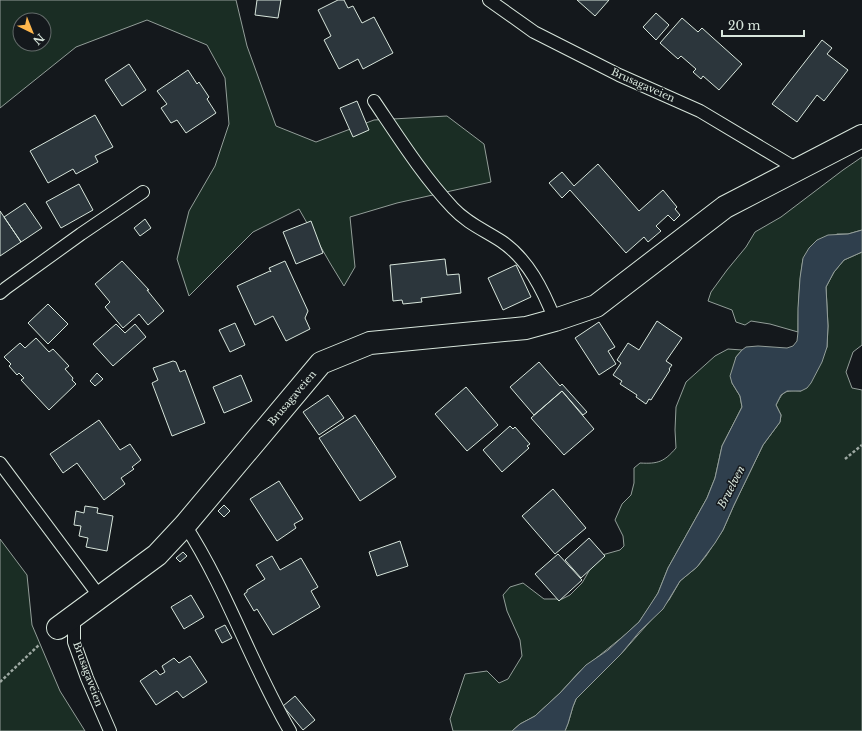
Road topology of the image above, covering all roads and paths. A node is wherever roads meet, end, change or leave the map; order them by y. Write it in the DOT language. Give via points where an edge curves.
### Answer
graph roads {
  1 [pos="489,0"];
  2 [pos="374,101"];
  3 [pos="862,136"];
  4 [pos="798,169"];
  5 [pos="143,192"];
  6 [pos="0,293"];
  7 [pos="555,320"];
  8 [pos="862,445"];
  9 [pos="845,459"];
  10 [pos="0,462"];
  11 [pos="185,525"];
  12 [pos="100,597"];
  13 [pos="66,622"];
  14 [pos="0,682"];
  15 [pos="110,731"];
  16 [pos="290,731"];
  1 -- 4 [label="lane, Brusagaveien" via="534,32 619,75 700,110"];
  2 -- 7 [label="lane" via="422,171 454,208 471,224 501,241 524,262 537,280"];
  3 -- 4 [label="street, Brusagaveien"];
  4 -- 7 [label="street, Brusagaveien" via="725,207 596,306"];
  5 -- 6 [label="lane"];
  7 -- 11 [label="street, Brusagaveien" via="526,328 370,343 321,363"];
  8 -- 9 [label="path"];
  10 -- 12 [label="lane"];
  11 -- 12 [label="street, Brusagaveien" via="157,555"];
  11 -- 16 [label="lane" via="226,599 275,705"];
  12 -- 13 [label="street, Brusagaveien"];
  13 -- 14 [label="path"];
  13 -- 15 [label="lane, Brusagaveien"];
}
